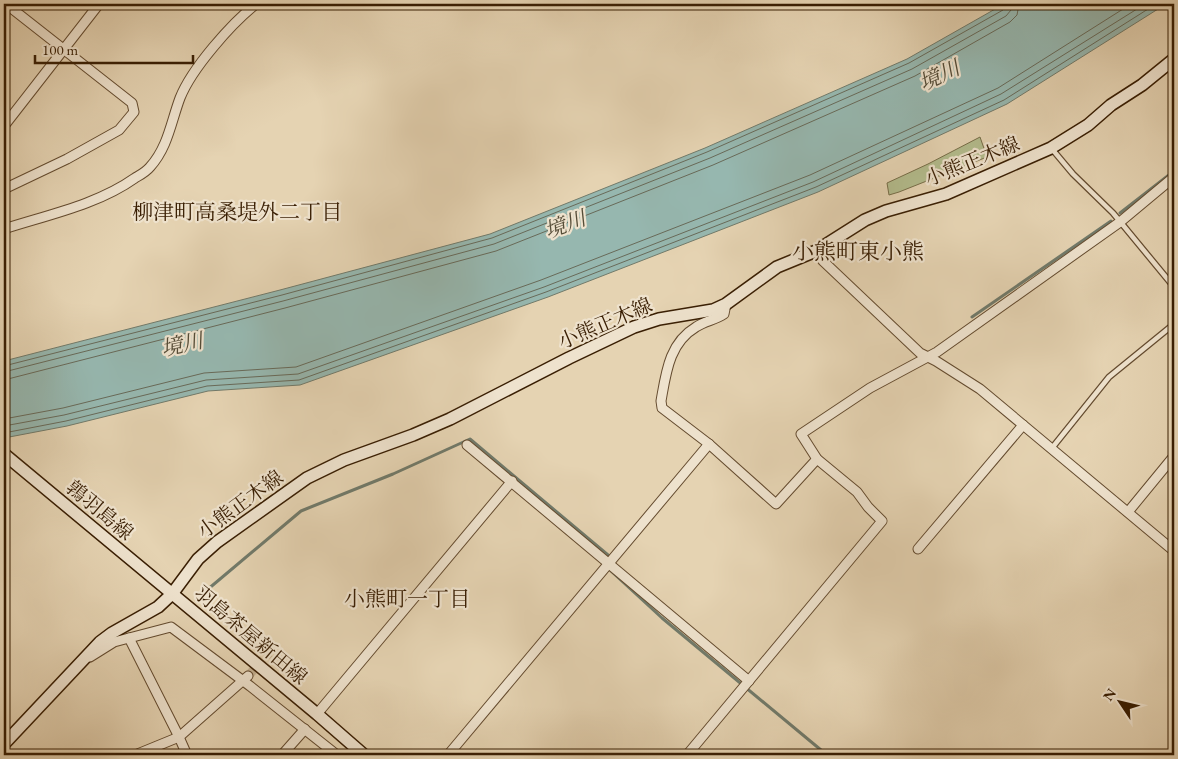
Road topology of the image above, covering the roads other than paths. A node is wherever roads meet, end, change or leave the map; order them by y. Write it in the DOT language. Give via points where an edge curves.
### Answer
graph roads {
  1 [pos="6,4"];
  2 [pos="99,4"];
  3 [pos="256,4"];
  4 [pos="63,49"];
  5 [pos="1174,60"];
  6 [pos="4,126"];
  7 [pos="1051,148"];
  8 [pos="1174,177"];
  9 [pos="4,189"];
  10 [pos="1120,222"];
  11 [pos="4,229"];
  12 [pos="816,251"];
  13 [pos="1174,287"];
  14 [pos="726,304"];
  15 [pos="1174,324"];
  16 [pos="927,357"];
  17 [pos="1023,425"];
  18 [pos="709,444"];
  19 [pos="467,445"];
  20 [pos="1052,448"];
  21 [pos="4,454"];
  22 [pos="1174,456"];
  23 [pos="817,458"];
  24 [pos="512,481"];
  25 [pos="1128,512"];
  26 [pos="918,549"];
  27 [pos="1174,551"];
  28 [pos="609,563"];
  29 [pos="172,594"];
  30 [pos="129,638"];
  31 [pos="81,662"];
  32 [pos="245,679"];
  33 [pos="749,681"];
  34 [pos="317,714"];
  35 [pos="304,729"];
  36 [pos="179,737"];
  37 [pos="4,744"];
  38 [pos="135,755"];
  39 [pos="187,755"];
  40 [pos="282,755"];
  41 [pos="337,755"];
  42 [pos="364,755"];
  43 [pos="448,755"];
  44 [pos="687,755"];
  1 -- 4 [label="street"];
  2 -- 4 [label="street"];
  3 -- 11 [label="street" via="211,51 188,82 162,149 149,168 98,198"];
  4 -- 6 [label="street"];
  4 -- 9 [label="street" via="132,103 134,112 118,130 67,160"];
  5 -- 7 [label="main road, 小熊正木線" via="1088,125"];
  7 -- 10 [label="lane"];
  7 -- 12 [label="main road, 小熊正木線" via="946,194 865,220"];
  8 -- 10 [label="street"];
  10 -- 13 [label="lane"];
  10 -- 16 [label="street"];
  12 -- 14 [label="main road, 小熊正木線" via="777,267"];
  12 -- 16 [label="street" via="858,295"];
  14 -- 18 [label="street" via="724,314 682,337 671,354 660,401 662,408"];
  14 -- 29 [label="main road, 小熊正木線" via="713,310 634,327 450,419 344,460 307,478 198,558"];
  15 -- 20 [label="lane" via="1109,377"];
  16 -- 17 [label="street" via="980,388"];
  16 -- 23 [label="street" via="870,388 801,434"];
  17 -- 20 [label="street"];
  17 -- 26 [label="street"];
  18 -- 23 [label="street" via="776,504"];
  18 -- 28 [label="street"];
  19 -- 24 [label="street"];
  20 -- 25 [label="street"];
  21 -- 29 [label="main road, 鶉羽島線"];
  22 -- 25 [label="street"];
  23 -- 33 [label="street" via="857,492 882,521"];
  24 -- 28 [label="street"];
  24 -- 34 [label="street"];
  25 -- 27 [label="street"];
  28 -- 33 [label="street"];
  28 -- 43 [label="street"];
  29 -- 31 [label="main road, 羽島茶屋新田線" via="158,607 112,633"];
  29 -- 34 [label="main road, 羽島茶屋新田線"];
  30 -- 31 [label="street" via="114,642"];
  30 -- 32 [label="street" via="171,627"];
  30 -- 36 [label="street"];
  31 -- 37 [label="main road, 羽島茶屋新田線"];
  32 -- 35 [label="street"];
  32 -- 36 [label="street"];
  33 -- 44 [label="street"];
  34 -- 42 [label="main road, 羽島茶屋新田線"];
  35 -- 40 [label="street"];
  35 -- 41 [label="street"];
  36 -- 38 [label="street"];
  36 -- 39 [label="street"];
}
